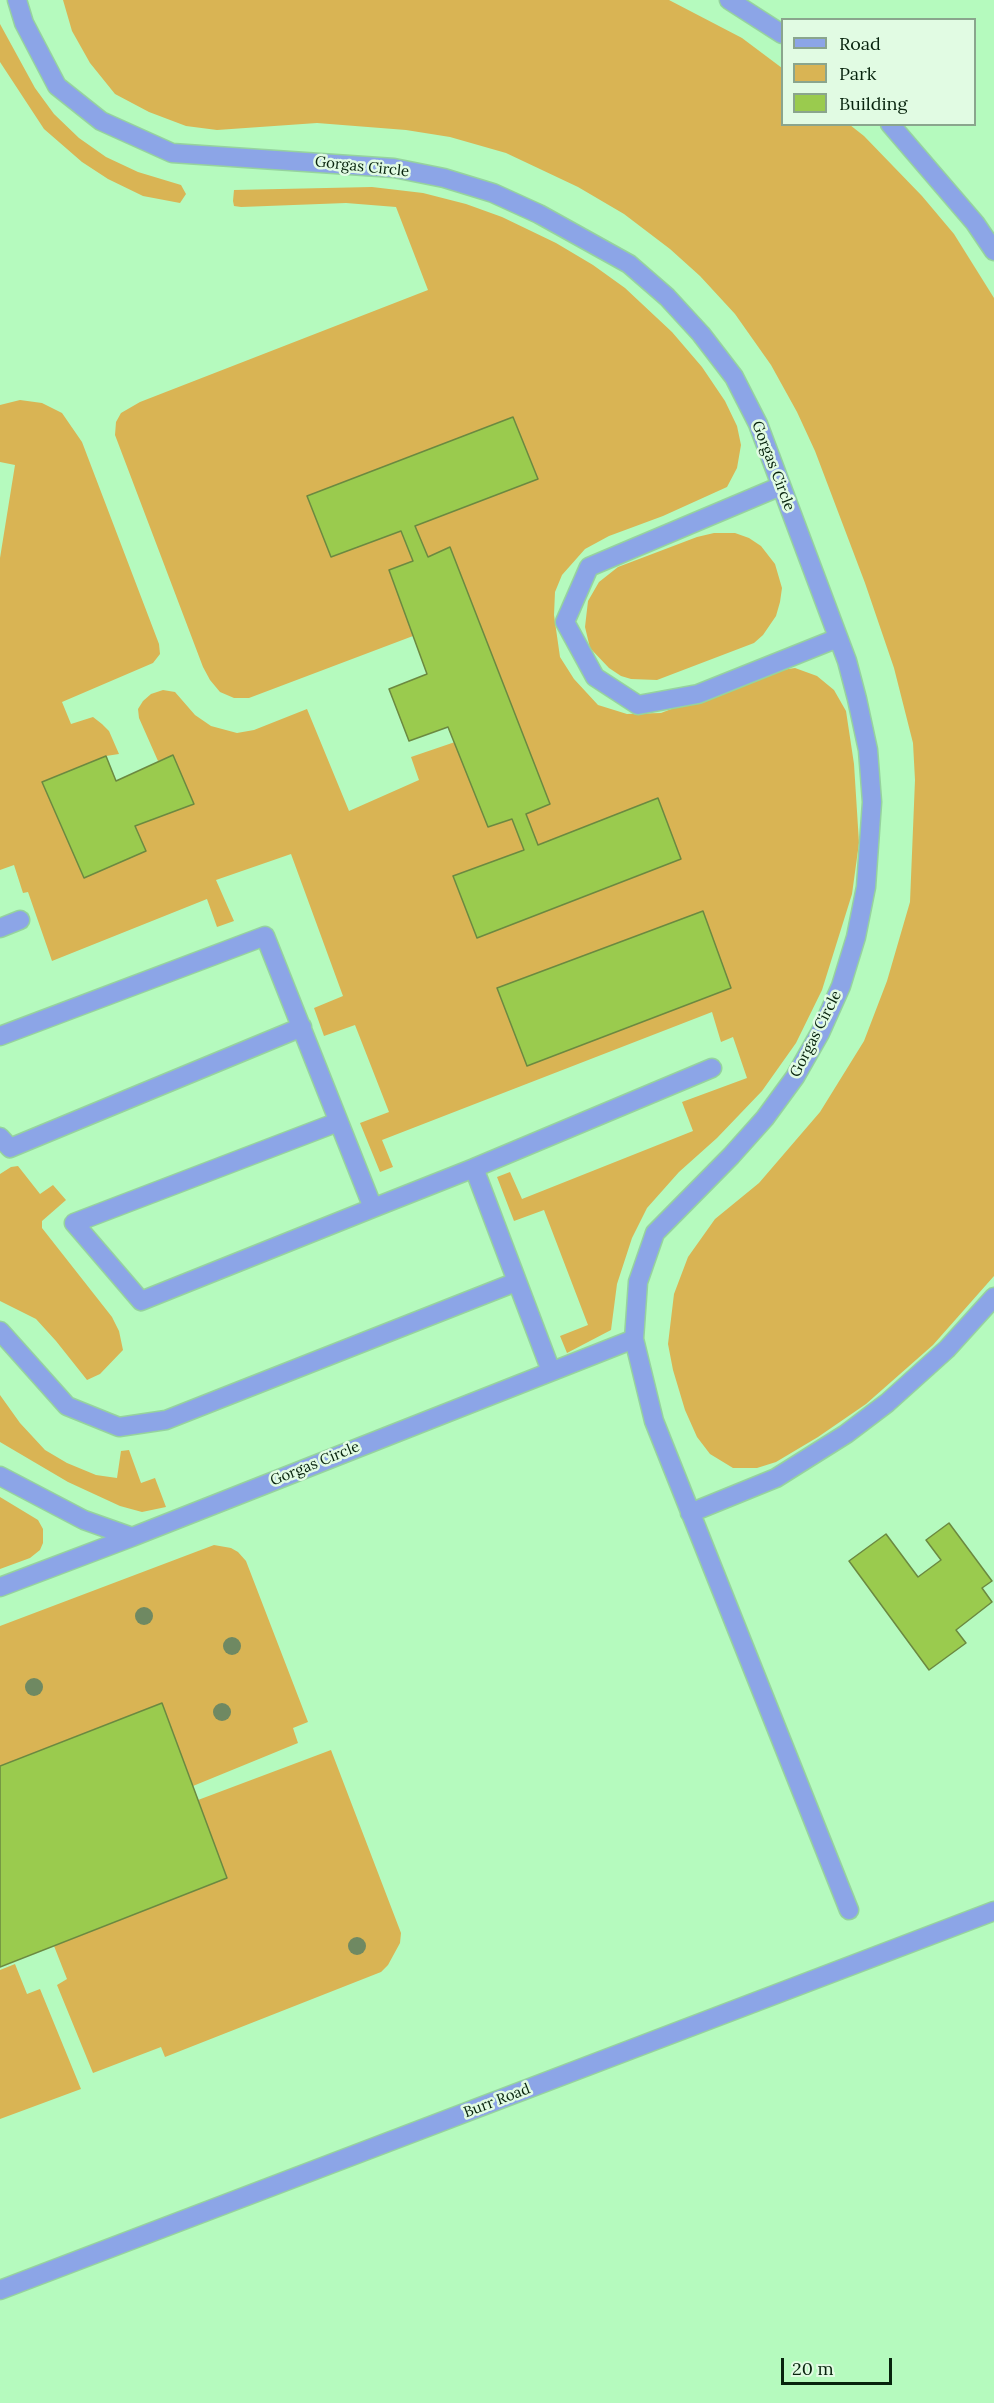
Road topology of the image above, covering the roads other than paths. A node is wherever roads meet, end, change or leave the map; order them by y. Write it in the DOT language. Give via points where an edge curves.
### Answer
graph roads {
  1 [pos="17,0"];
  2 [pos="729,0"];
  3 [pos="781,33"];
  4 [pos="892,126"];
  5 [pos="994,251"];
  6 [pos="781,486"];
  7 [pos="838,638"];
  8 [pos="20,920"];
  9 [pos="0,928"];
  10 [pos="302,1027"];
  11 [pos="0,1036"];
  12 [pos="712,1068"];
  13 [pos="338,1122"];
  14 [pos="5,1142"];
  15 [pos="474,1168"];
  16 [pos="373,1208"];
  17 [pos="516,1282"];
  18 [pos="994,1297"];
  19 [pos="0,1331"];
  20 [pos="634,1339"];
  21 [pos="551,1371"];
  22 [pos="0,1476"];
  23 [pos="690,1513"];
  24 [pos="132,1537"];
  25 [pos="0,1587"];
  26 [pos="849,1910"];
  27 [pos="994,1911"];
  28 [pos="0,2290"];
  1 -- 6 [label="street, Gorgas Circle" via="24,23 57,86 101,122 172,153 394,168 444,178 493,193 539,214 629,264 667,297 734,377 758,424"];
  2 -- 3 [label="street"];
  4 -- 5 [label="street" via="975,223"];
  6 -- 7 [label="street, Gorgas Circle"];
  6 -- 7 [label="street" via="589,567 566,622 595,676 638,705 698,694"];
  7 -- 20 [label="street, Gorgas Circle" via="868,750 872,801 866,887 856,938 837,995 795,1077 738,1149 655,1233 638,1281"];
  8 -- 9 [label="street"];
  10 -- 11 [label="street" via="266,936"];
  10 -- 13 [label="street"];
  10 -- 14 [label="street"];
  12 -- 15 [label="street"];
  13 -- 16 [label="street"];
  13 -- 16 [label="street" via="74,1223 141,1302"];
  15 -- 16 [label="street"];
  15 -- 17 [label="street"];
  17 -- 19 [label="street" via="166,1420 119,1427 67,1406"];
  17 -- 21 [label="street"];
  18 -- 23 [label="street" via="947,1349 846,1434 776,1478"];
  20 -- 21 [label="street, Gorgas Circle"];
  20 -- 23 [label="street, Gorgas Circle" via="654,1421"];
  21 -- 24 [label="street, Gorgas Circle"];
  22 -- 24 [label="street" via="84,1520"];
  23 -- 26 [label="street, Gorgas Circle"];
  24 -- 25 [label="street, Gorgas Circle"];
  27 -- 28 [label="street, Burr Road"];
}
